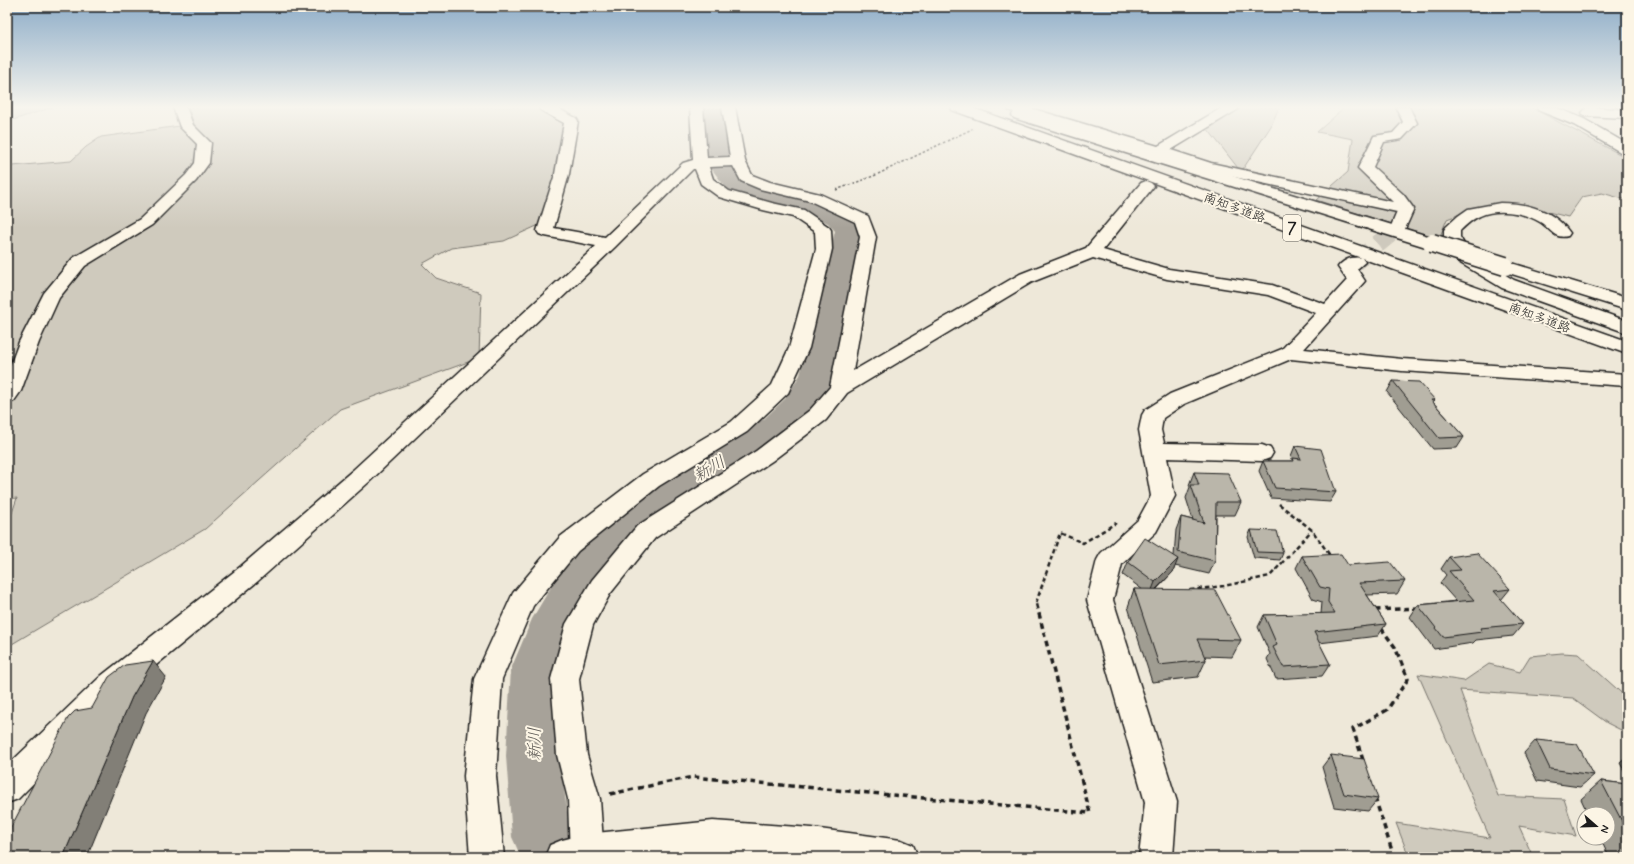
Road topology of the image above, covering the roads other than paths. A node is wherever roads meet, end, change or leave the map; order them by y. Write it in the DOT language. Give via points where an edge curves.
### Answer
graph roads {
  1 [pos="204,147"];
  2 [pos="567,147"];
  3 [pos="699,147"];
  4 [pos="735,147"];
  5 [pos="1069,147"];
  6 [pos="1097,147"];
  7 [pos="1126,147"];
  8 [pos="1148,147"];
  9 [pos="1166,147"];
  10 [pos="1376,147"];
  11 [pos="1160,151"];
  12 [pos="738,161"];
  13 [pos="700,163"];
  14 [pos="1146,186"];
  15 [pos="1406,208"];
  16 [pos="1399,226"];
  17 [pos="1562,233"];
  18 [pos="609,242"];
  19 [pos="1092,252"];
  20 [pos="1356,262"];
  21 [pos="1627,304"];
  22 [pos="1327,311"];
  23 [pos="1627,328"];
  24 [pos="1627,334"];
  25 [pos="1627,348"];
  26 [pos="1289,352"];
  27 [pos="1627,380"];
  28 [pos="840,388"];
  29 [pos="7,396"];
  30 [pos="1155,450"];
  31 [pos="1262,453"];
  32 [pos="7,788"];
  33 [pos="578,855"];
  34 [pos="487,857"];
  35 [pos="901,857"];
  36 [pos="1156,857"];
  1 -- 29 [label="main road" via="202,163 191,178 146,222 79,262 50,297 28,342 12,391"];
  2 -- 18 [label="main road" via="562,174 545,230"];
  3 -- 13 [label="main road"];
  4 -- 12 [label="main road"];
  5 -- 25 [label="main road, 南知多道路 / 7"];
  6 -- 24 [label="main road, 南知多道路 / 7"];
  7 -- 21 [label="main road, bridge"];
  8 -- 11 [label="main road"];
  9 -- 11 [label="main road"];
  10 -- 15 [label="main road" via="1366,168 1398,197"];
  11 -- 15 [label="main road" via="1207,167"];
  12 -- 13 [label="main road"];
  12 -- 28 [label="main road" via="746,178 765,186 815,197 862,219 868,237"];
  13 -- 18 [label="main road" via="688,166"];
  13 -- 34 [label="main road" via="706,181 724,194 798,213 823,230 824,249 799,348 782,388 739,427 651,480 569,544 522,600 488,679 480,776"];
  14 -- 19 [label="main road"];
  15 -- 16 [label="main road"];
  17 -- 23 [label="main road" via="1556,224 1541,214 1514,208 1496,208 1476,211 1466,216 1452,230 1452,237 1463,257 1508,284"];
  18 -- 32 [label="main road" via="361,476 248,574 111,685"];
  19 -- 22 [label="main road" via="1167,274 1272,290"];
  19 -- 28 [label="main road" via="1026,278"];
  20 -- 22 [label="main road" via="1347,267 1356,281"];
  22 -- 26 [label="main road"];
  26 -- 27 [label="main road" via="1402,365"];
  26 -- 30 [label="main road" via="1177,399 1154,415 1150,430"];
  28 -- 33 [label="main road" via="818,415 764,456 646,532 601,587 580,624 565,679 572,755 584,799"];
  30 -- 31 [label="main road"];
  30 -- 36 [label="main road" via="1163,496 1147,526 1110,560 1100,600 1161,802"];
  33 -- 35 [label="main road" via="713,837 812,845"];
}
